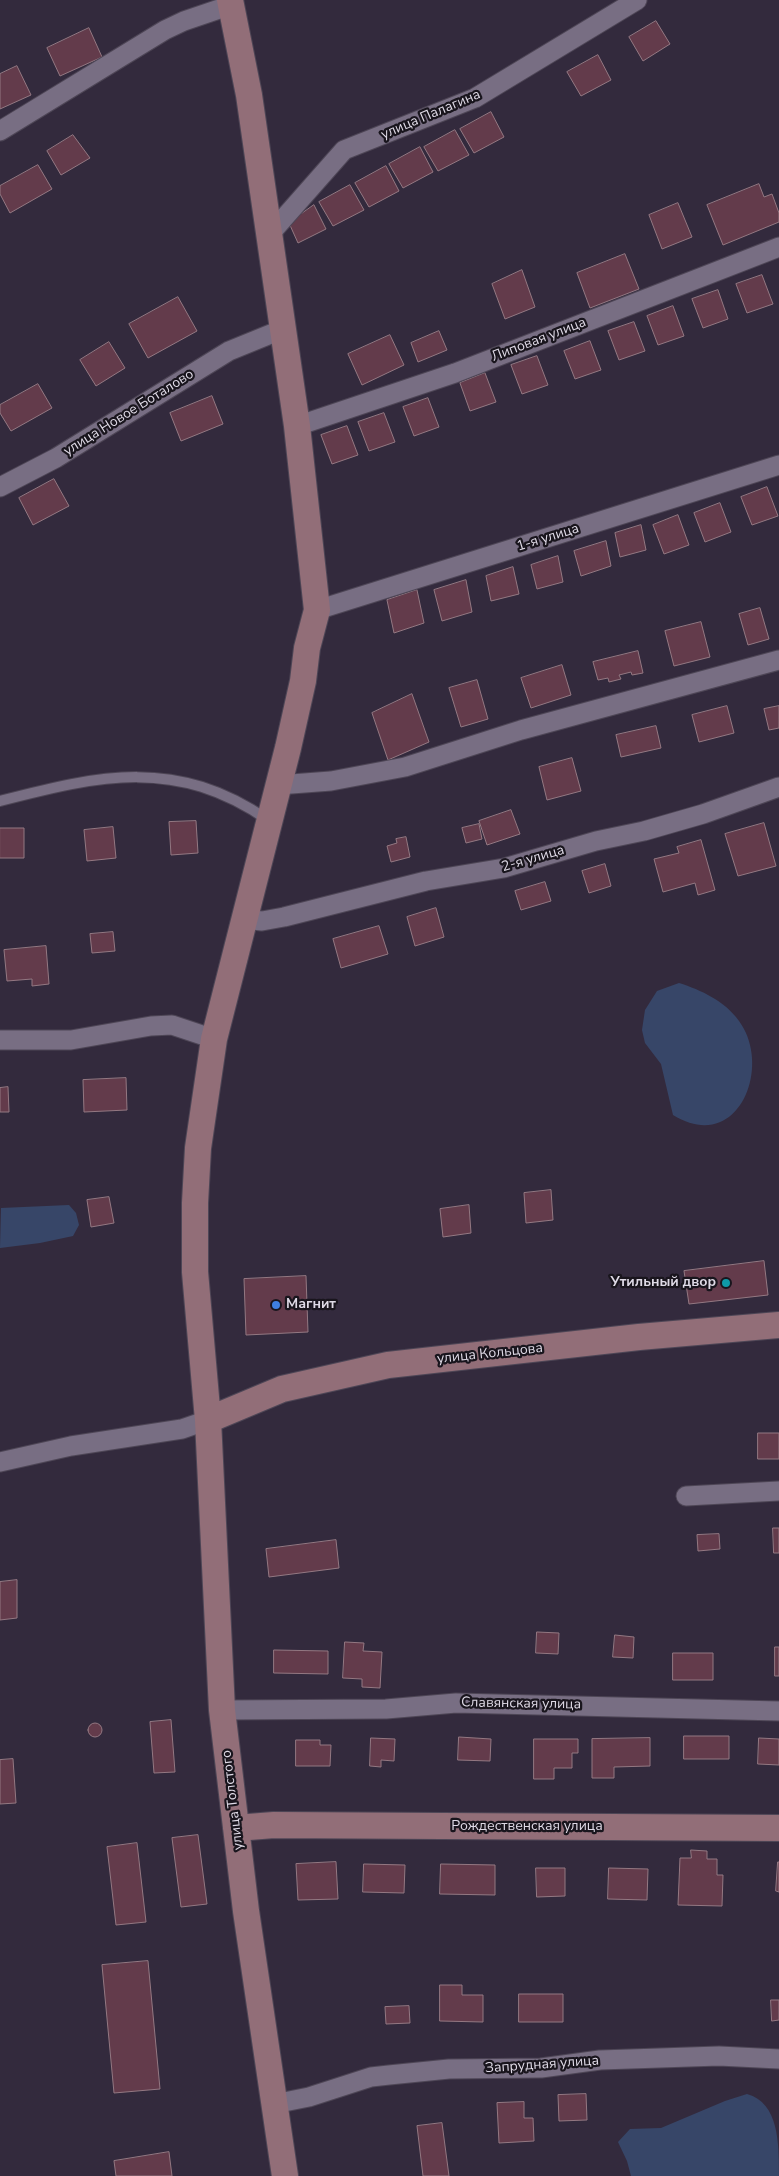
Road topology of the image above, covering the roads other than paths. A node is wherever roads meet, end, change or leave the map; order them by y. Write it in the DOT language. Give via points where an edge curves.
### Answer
graph roads {
  1 [pos="637,0"];
  2 [pos="230,2"];
  3 [pos="0,131"];
  4 [pos="269,235"];
  5 [pos="779,246"];
  6 [pos="282,329"];
  7 [pos="297,426"];
  8 [pos="779,465"];
  9 [pos="0,486"];
  10 [pos="317,610"];
  11 [pos="779,660"];
  12 [pos="278,785"];
  13 [pos="779,787"];
  14 [pos="0,801"];
  15 [pos="269,821"];
  16 [pos="244,919"];
  17 [pos="214,1039"];
  18 [pos="0,1040"];
  19 [pos="779,1325"];
  20 [pos="208,1420"];
  21 [pos="0,1462"];
  22 [pos="779,1491"];
  23 [pos="686,1496"];
  24 [pos="222,1710"];
  25 [pos="779,1711"];
  26 [pos="236,1828"];
  27 [pos="779,1828"];
  28 [pos="779,2060"];
  29 [pos="274,2104"];
  30 [pos="285,2176"];
  1 -- 4 [label="street, улица Палагина" via="475,98 344,150"];
  2 -- 3 [label="street" via="165,30"];
  2 -- 4 [label="street" via="249,95"];
  4 -- 6 [label="street"];
  5 -- 7 [label="street, Липовая улица" via="455,373"];
  6 -- 7 [label="street"];
  6 -- 9 [label="street, улица Новое Боталово" via="229,351 56,458"];
  7 -- 10 [label="street"];
  8 -- 10 [label="street, 1-я улица"];
  10 -- 12 [label="street, улица Толстого"];
  11 -- 12 [label="street" via="531,728 405,767 331,781"];
  12 -- 15 [label="street, улица Толстого"];
  13 -- 16 [label="street, 2-я улица" via="704,814 504,868 426,881 284,917 262,921"];
  14 -- 15 [label="lane" via="67,784 111,777 149,776 195,783 241,802"];
  15 -- 16 [label="street, улица Толстого"];
  16 -- 17 [label="street, улица Толстого"];
  17 -- 18 [label="street" via="172,1025 71,1040"];
  17 -- 20 [label="street, улица Толстого" via="198,1148 195,1203 195,1272"];
  19 -- 20 [label="street, улица Кольцова" via="388,1365 282,1389"];
  20 -- 21 [label="street" via="182,1429 71,1446"];
  20 -- 24 [label="street, улица Толстого"];
  22 -- 23 [label="street"];
  24 -- 25 [label="street, Славянская улица" via="386,1709 456,1703"];
  24 -- 26 [label="street, улица Толстого"];
  26 -- 27 [label="street, Рождественская улица" via="274,1825"];
  26 -- 29 [label="street, улица Толстого"];
  28 -- 29 [label="street, Запрудная улица" via="719,2056 600,2060 541,2068 449,2070 371,2077 309,2097"];
  29 -- 30 [label="street, улица Толстого"];
}
